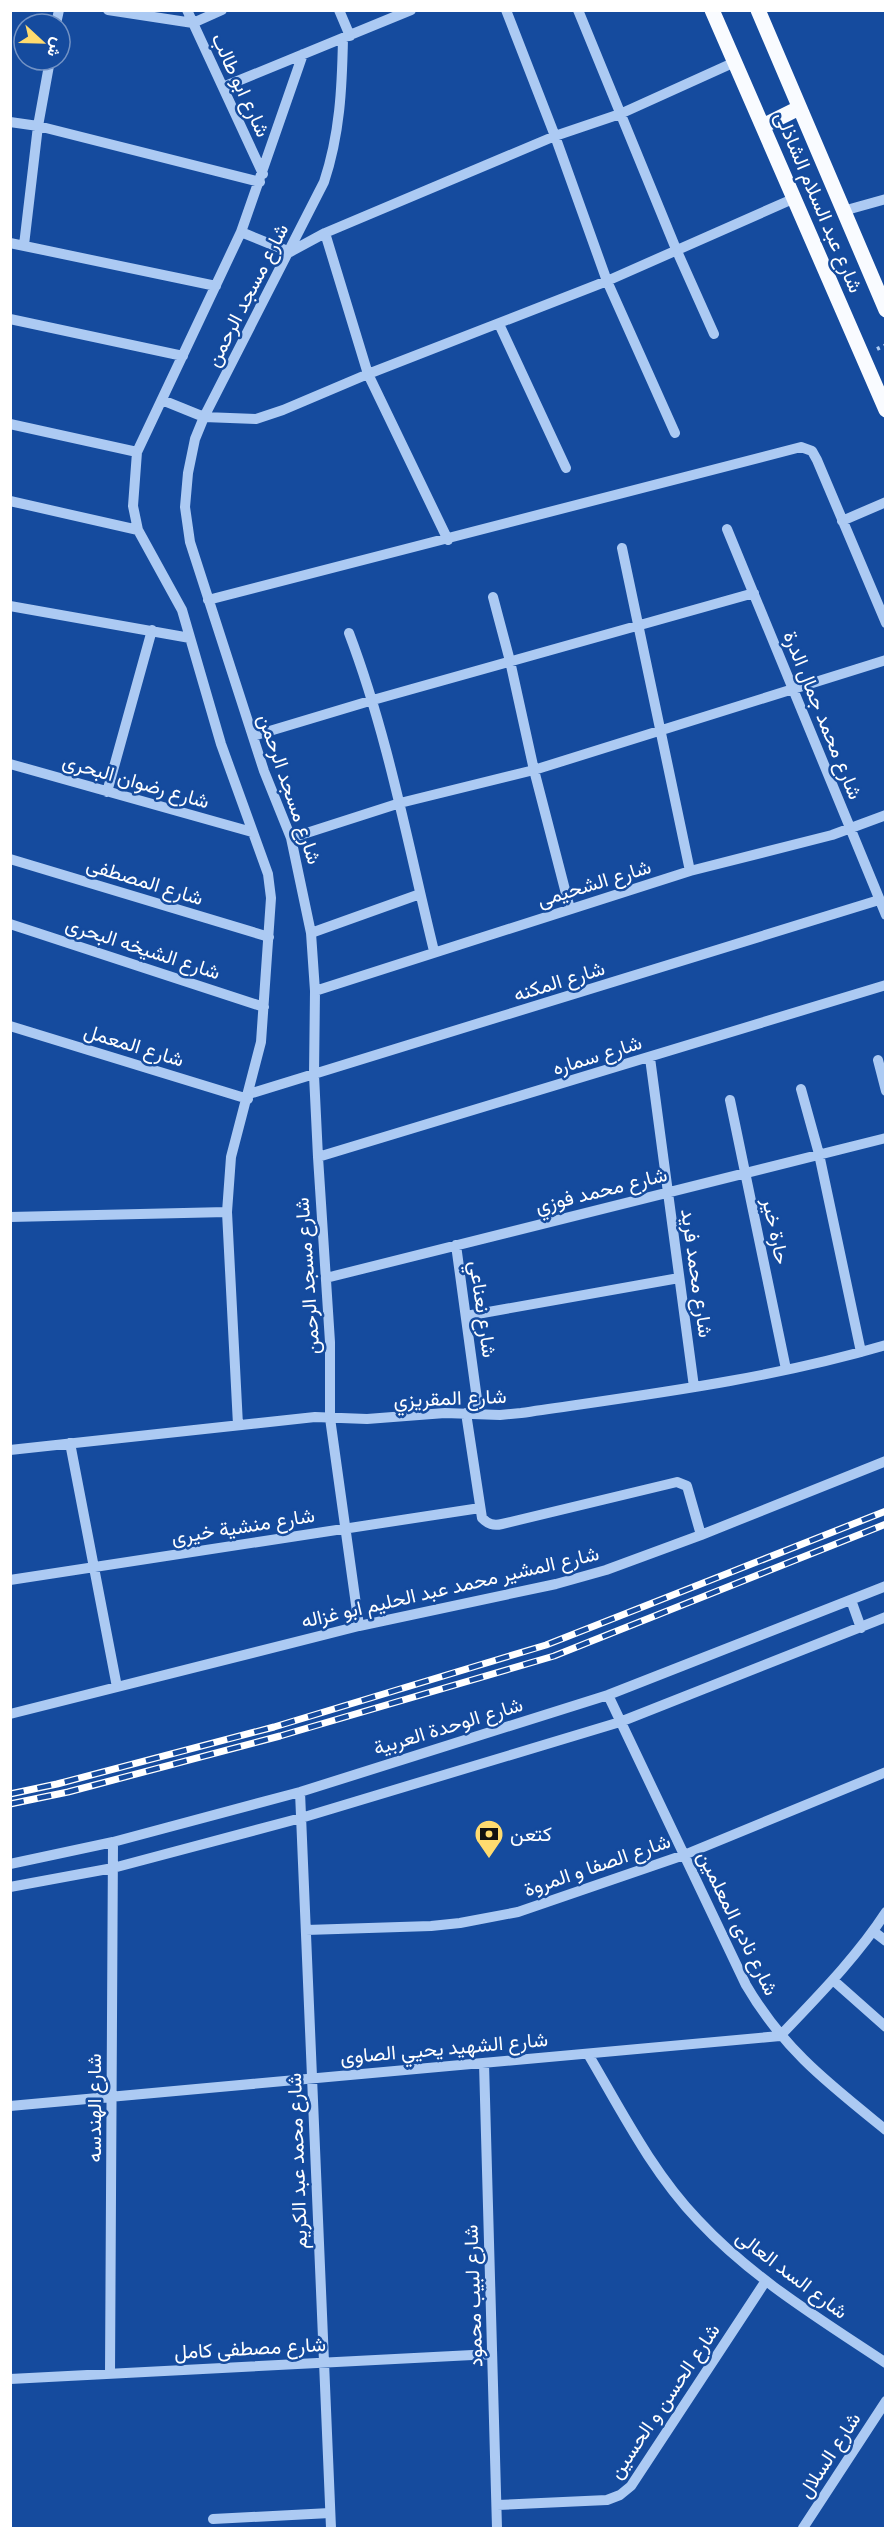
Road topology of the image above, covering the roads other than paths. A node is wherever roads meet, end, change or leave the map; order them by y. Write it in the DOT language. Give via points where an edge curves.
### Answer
graph roads {
  1 [pos="108,10"];
  2 [pos="187,10"];
  3 [pos="222,10"];
  4 [pos="339,10"];
  5 [pos="411,10"];
  6 [pos="506,10"];
  7 [pos="578,10"];
  8 [pos="712,10"];
  9 [pos="758,10"];
  10 [pos="193,23"];
  11 [pos="346,37"];
  12 [pos="303,54"];
  13 [pos="735,62"];
  14 [pos="48,72"];
  15 [pos="223,87"];
  16 [pos="799,108"];
  17 [pos="620,114"];
  18 [pos="10,122"];
  19 [pos="38,126"];
  20 [pos="763,126"];
  21 [pos="555,136"];
  22 [pos="262,178"];
  23 [pos="795,198"];
  24 [pos="885,199"];
  25 [pos="843,211"];
  26 [pos="241,232"];
  27 [pos="325,233"];
  28 [pos="10,243"];
  29 [pos="24,245"];
  30 [pos="676,249"];
  31 [pos="290,252"];
  32 [pos="607,281"];
  33 [pos="216,286"];
  34 [pos="885,310"];
  35 [pos="10,319"];
  36 [pos="499,324"];
  37 [pos="714,334"];
  38 [pos="183,356"];
  39 [pos="368,374"];
  40 [pos="162,400"];
  41 [pos="885,410"];
  42 [pos="204,417"];
  43 [pos="10,424"];
  44 [pos="675,433"];
  45 [pos="137,452"];
  46 [pos="566,468"];
  47 [pos="10,501"];
  48 [pos="885,502"];
  49 [pos="842,521"];
  50 [pos="727,529"];
  51 [pos="138,530"];
  52 [pos="448,540"];
  53 [pos="622,548"];
  54 [pos="754,593"];
  55 [pos="493,597"];
  56 [pos="208,600"];
  57 [pos="10,606"];
  58 [pos="885,623"];
  59 [pos="638,626"];
  60 [pos="152,630"];
  61 [pos="349,633"];
  62 [pos="190,638"];
  63 [pos="885,660"];
  64 [pos="510,661"];
  65 [pos="793,689"];
  66 [pos="373,700"];
  67 [pos="660,730"];
  68 [pos="253,736"];
  69 [pos="10,764"];
  70 [pos="534,770"];
  71 [pos="107,792"];
  72 [pos="400,803"];
  73 [pos="885,815"];
  74 [pos="850,829"];
  75 [pos="252,832"];
  76 [pos="291,838"];
  77 [pos="10,859"];
  78 [pos="690,871"];
  79 [pos="420,894"];
  80 [pos="879,900"];
  81 [pos="570,909"];
  82 [pos="885,915"];
  83 [pos="10,924"];
  84 [pos="311,933"];
  85 [pos="268,938"];
  86 [pos="434,951"];
  87 [pos="885,985"];
  88 [pos="315,991"];
  89 [pos="264,1007"];
  90 [pos="10,1026"];
  91 [pos="650,1058"];
  92 [pos="878,1060"];
  93 [pos="314,1075"];
  94 [pos="801,1089"];
  95 [pos="885,1091"];
  96 [pos="248,1096"];
  97 [pos="730,1100"];
  98 [pos="885,1138"];
  99 [pos="819,1155"];
  100 [pos="318,1157"];
  101 [pos="745,1173"];
  102 [pos="668,1192"];
  103 [pos="227,1212"];
  104 [pos="10,1216"];
  105 [pos="456,1245"];
  106 [pos="326,1278"];
  107 [pos="679,1278"];
  108 [pos="466,1316"];
  109 [pos="885,1345"];
  110 [pos="861,1352"];
  111 [pos="786,1369"];
  112 [pos="694,1387"];
  113 [pos="466,1413"];
  114 [pos="479,1414"];
  115 [pos="330,1418"];
  116 [pos="238,1425"];
  117 [pos="70,1443"];
  118 [pos="10,1450"];
  119 [pos="885,1461"];
  120 [pos="480,1508"];
  121 [pos="344,1529"];
  122 [pos="701,1535"];
  123 [pos="94,1567"];
  124 [pos="10,1580"];
  125 [pos="885,1586"];
  126 [pos="851,1600"];
  127 [pos="885,1617"];
  128 [pos="359,1626"];
  129 [pos="861,1628"];
  130 [pos="117,1687"];
  131 [pos="608,1695"];
  132 [pos="10,1714"];
  133 [pos="620,1722"];
  134 [pos="885,1772"];
  135 [pos="871,1778"];
  136 [pos="885,1778"];
  137 [pos="300,1792"];
  138 [pos="300,1818"];
  139 [pos="113,1842"];
  140 [pos="684,1854"];
  141 [pos="10,1864"];
  142 [pos="113,1868"];
  143 [pos="10,1887"];
  144 [pos="885,1912"];
  145 [pos="306,1930"];
  146 [pos="873,1931"];
  147 [pos="885,1941"];
  148 [pos="833,1980"];
  149 [pos="885,2027"];
  150 [pos="780,2036"];
  151 [pos="588,2054"];
  152 [pos="484,2063"];
  153 [pos="312,2078"];
  154 [pos="112,2096"];
  155 [pos="10,2106"];
  156 [pos="885,2130"];
  157 [pos="765,2282"];
  158 [pos="492,2354"];
  159 [pos="324,2362"];
  160 [pos="885,2363"];
  161 [pos="110,2374"];
  162 [pos="10,2379"];
  163 [pos="885,2401"];
  164 [pos="497,2505"];
  165 [pos="330,2513"];
  166 [pos="213,2519"];
  167 [pos="331,2529"];
  168 [pos="497,2529"];
  169 [pos="803,2529"];
  1 -- 10 [label="street"];
  2 -- 10 [label="street, شارع ابو طالب"];
  3 -- 10 [label="street"];
  4 -- 11 [label="street"];
  5 -- 11 [label="street"];
  6 -- 21 [label="street"];
  7 -- 17 [label="street"];
  8 -- 13 [label="main road, شارع عبد السلام الشاذلى"];
  9 -- 16 [label="main road, شارع عبد السلام الشاذلى"];
  10 -- 15 [label="street, شارع ابو طالب"];
  11 -- 12 [label="street"];
  11 -- 31 [label="street, شارع مسجد الرحمن" via="334,152"];
  12 -- 15 [label="street"];
  12 -- 22 [label="street, شارع مسجد الرحمن"];
  13 -- 17 [label="street"];
  13 -- 20 [label="main road, شارع عبد السلام الشاذلى"];
  14 -- 19 [label="street"];
  15 -- 22 [label="street, شارع ابو طالب"];
  16 -- 20 [label="main road"];
  16 -- 25 [label="main road, شارع عبد السلام الشاذلى"];
  17 -- 21 [label="street"];
  17 -- 30 [label="street"];
  18 -- 19 [label="street"];
  19 -- 22 [label="street"];
  19 -- 29 [label="street"];
  20 -- 23 [label="main road, شارع عبد السلام الشاذلى"];
  21 -- 27 [label="street"];
  21 -- 32 [label="street"];
  22 -- 26 [label="street, شارع مسجد الرحمن"];
  23 -- 30 [label="street"];
  23 -- 41 [label="main road, شارع عبد السلام الشاذلى"];
  24 -- 25 [label="street"];
  25 -- 34 [label="main road, شارع عبد السلام الشاذلى"];
  26 -- 31 [label="street"];
  26 -- 33 [label="street, شارع مسجد الرحمن"];
  27 -- 31 [label="street"];
  27 -- 39 [label="street"];
  28 -- 29 [label="street"];
  29 -- 33 [label="street"];
  30 -- 32 [label="street"];
  30 -- 37 [label="street"];
  31 -- 42 [label="street, شارع مسجد الرحمن"];
  32 -- 36 [label="street"];
  32 -- 44 [label="street"];
  33 -- 38 [label="street, شارع مسجد الرحمن"];
  35 -- 38 [label="street"];
  36 -- 39 [label="street"];
  36 -- 46 [label="street"];
  38 -- 40 [label="street, شارع مسجد الرحمن"];
  39 -- 42 [label="street" via="256,419"];
  39 -- 52 [label="street"];
  40 -- 42 [label="street"];
  40 -- 45 [label="street, شارع مسجد الرحمن"];
  42 -- 56 [label="street, شارع مسجد الرحمن" via="188,473 185,507 190,542"];
  43 -- 45 [label="street"];
  45 -- 51 [label="street, شارع مسجد الرحمن" via="133,506"];
  47 -- 51 [label="street"];
  48 -- 49 [label="street"];
  49 -- 52 [label="street" via="817,460 812,451 801,447"];
  49 -- 58 [label="street"];
  50 -- 54 [label="street, شارع محمد جمال الدرة"];
  51 -- 62 [label="street, شارع مسجد الرحمن" via="182,610"];
  52 -- 56 [label="street"];
  53 -- 59 [label="street"];
  54 -- 59 [label="street"];
  54 -- 65 [label="street, شارع محمد جمال الدرة"];
  55 -- 64 [label="street"];
  56 -- 68 [label="street, شارع مسجد الرحمن"];
  57 -- 60 [label="street"];
  59 -- 64 [label="street"];
  59 -- 67 [label="street"];
  60 -- 62 [label="street"];
  60 -- 71 [label="street"];
  61 -- 66 [label="street"];
  62 -- 75 [label="street, شارع مسجد الرحمن"];
  63 -- 65 [label="street"];
  64 -- 66 [label="street"];
  64 -- 70 [label="street"];
  65 -- 67 [label="street"];
  65 -- 74 [label="street, شارع محمد جمال الدرة"];
  66 -- 68 [label="street"];
  66 -- 72 [label="street"];
  67 -- 70 [label="street"];
  67 -- 78 [label="street"];
  68 -- 76 [label="street, شارع مسجد الرحمن"];
  69 -- 71 [label="street, شارع رضوان البحرى"];
  70 -- 72 [label="street"];
  70 -- 81 [label="street"];
  71 -- 75 [label="street, شارع رضوان البحرى"];
  72 -- 76 [label="street"];
  72 -- 79 [label="street"];
  73 -- 74 [label="street, شارع الشحيمى"];
  74 -- 78 [label="street, شارع الشحيمى"];
  74 -- 80 [label="street, شارع محمد جمال الدرة"];
  75 -- 85 [label="street, شارع مسجد الرحمن" via="268,874"];
  76 -- 84 [label="street, شارع مسجد الرحمن"];
  77 -- 85 [label="street, شارع المصطفى"];
  78 -- 81 [label="street, شارع الشحيمى"];
  79 -- 84 [label="street"];
  79 -- 86 [label="street"];
  80 -- 82 [label="street, شارع محمد جمال الدرة"];
  80 -- 93 [label="street, شارع المكنه"];
  81 -- 86 [label="street, شارع الشحيمى"];
  83 -- 89 [label="street, شارع الشيخه البحرى"];
  84 -- 88 [label="street, شارع مسجد الرحمن"];
  85 -- 89 [label="street, شارع مسجد الرحمن"];
  86 -- 88 [label="street, شارع الشحيمى"];
  87 -- 91 [label="street, شارع سماره"];
  88 -- 93 [label="street, شارع مسجد الرحمن"];
  89 -- 96 [label="street, شارع مسجد الرحمن" via="261,1042"];
  90 -- 96 [label="street, شارع المعمل"];
  91 -- 100 [label="street, شارع سماره"];
  91 -- 102 [label="street, شارع محمد فريد"];
  92 -- 95 [label="street"];
  93 -- 96 [label="street, شارع المكنه"];
  93 -- 100 [label="street, شارع مسجد الرحمن"];
  94 -- 99 [label="street"];
  96 -- 103 [label="street, شارع مسجد الرحمن" via="231,1157"];
  97 -- 101 [label="street, حارة خير"];
  98 -- 99 [label="street, شارع محمد فوزي"];
  99 -- 101 [label="street, شارع محمد فوزي"];
  99 -- 110 [label="street"];
  100 -- 106 [label="street, شارع مسجد الرحمن"];
  101 -- 102 [label="street, شارع محمد فوزي"];
  101 -- 111 [label="street, حارة خير"];
  102 -- 105 [label="street, شارع محمد فوزي"];
  102 -- 107 [label="street, شارع محمد فريد"];
  103 -- 104 [label="street"];
  103 -- 116 [label="street, شارع مسجد الرحمن"];
  105 -- 106 [label="street, شارع محمد فوزي"];
  105 -- 108 [label="street, شارع نعناعي"];
  106 -- 115 [label="street, شارع مسجد الرحمن"];
  107 -- 108 [label="street"];
  107 -- 112 [label="street, شارع محمد فريد"];
  108 -- 114 [label="street, شارع نعناعي"];
  109 -- 110 [label="street, شارع المقريزي"];
  110 -- 111 [label="street, شارع المقريزي"];
  111 -- 112 [label="street, شارع المقريزي"];
  112 -- 114 [label="street, شارع المقريزي" via="521,1413"];
  113 -- 114 [label="street, شارع المقريزي"];
  113 -- 115 [label="street, شارع المقريزي"];
  113 -- 120 [label="street"];
  115 -- 116 [label="street, شارع المقريزي"];
  115 -- 121 [label="street, شارع مسجد الرحمن"];
  116 -- 117 [label="street, شارع المقريزي"];
  117 -- 118 [label="street, شارع المقريزي"];
  117 -- 123 [label="street"];
  119 -- 122 [label="street, شارع المشير محمد عبد الحليم ابو غزاله"];
  120 -- 121 [label="street, شارع منشية خيرى"];
  120 -- 122 [label="street" via="482,1518 494,1526 682,1482 687,1486"];
  121 -- 123 [label="street, شارع منشية خيرى"];
  121 -- 128 [label="street, شارع مسجد الرحمن"];
  122 -- 128 [label="street, شارع المشير محمد عبد الحليم ابو غزاله" via="556,1584"];
  123 -- 124 [label="street, شارع منشية خيرى"];
  123 -- 130 [label="street"];
  125 -- 126 [label="street, شارع الوحدة العربية"];
  126 -- 129 [label="street"];
  126 -- 131 [label="street, شارع الوحدة العربية"];
  127 -- 129 [label="street"];
  128 -- 130 [label="street, شارع المشير محمد عبد الحليم ابو غزاله"];
  129 -- 133 [label="street"];
  130 -- 132 [label="street, شارع المشير محمد عبد الحليم ابو غزاله"];
  131 -- 133 [label="street, شارع نادى المعلمين"];
  131 -- 137 [label="street, شارع الوحدة العربية"];
  133 -- 138 [label="street"];
  133 -- 140 [label="street, شارع نادى المعلمين"];
  134 -- 135 [label="street, شارع الصفا و المروة"];
  135 -- 136 [label="street"];
  135 -- 140 [label="street, شارع الصفا و المروة"];
  137 -- 138 [label="street, شارع محمد عبد الكريم"];
  137 -- 139 [label="street, شارع الوحدة العربية"];
  138 -- 142 [label="street"];
  138 -- 145 [label="street, شارع محمد عبد الكريم"];
  139 -- 141 [label="street, شارع الوحدة العربية"];
  139 -- 142 [label="street, شارع الهندسه"];
  140 -- 145 [label="street, شارع الصفا و المروة" via="489,1918 432,1926"];
  140 -- 150 [label="street, شارع نادى المعلمين" via="746,1985"];
  142 -- 143 [label="street"];
  142 -- 154 [label="street, شارع الهندسه"];
  144 -- 146 [label="street"];
  145 -- 153 [label="street, شارع محمد عبد الكريم"];
  146 -- 147 [label="street"];
  146 -- 148 [label="street"];
  148 -- 149 [label="street"];
  148 -- 150 [label="street"];
  150 -- 151 [label="street, شارع الشهيد يحيي الصاوى"];
  150 -- 156 [label="street, شارع نادى المعلمين" via="822,2078"];
  151 -- 152 [label="street, شارع الشهيد يحيي الصاوى"];
  151 -- 157 [label="street, شارع السد العالى" via="667,2183 705,2228"];
  152 -- 153 [label="street, شارع الشهيد يحيي الصاوى"];
  152 -- 158 [label="street, شارع لبيب محمود"];
  153 -- 154 [label="street, شارع الشهيد يحيي الصاوى"];
  153 -- 159 [label="street, شارع محمد عبد الكريم"];
  154 -- 155 [label="street, شارع الشهيد يحيي الصاوى"];
  154 -- 161 [label="street, شارع الهندسه"];
  157 -- 160 [label="street, شارع السد العالى"];
  157 -- 164 [label="street, شارع الحسن و الحسين" via="631,2486 606,2500"];
  158 -- 159 [label="street, شارع مصطفى كامل"];
  158 -- 164 [label="street, شارع لبيب محمود"];
  159 -- 161 [label="street, شارع مصطفى كامل"];
  159 -- 165 [label="street, شارع محمد عبد الكريم"];
  161 -- 162 [label="street, شارع مصطفى كامل"];
  163 -- 169 [label="street, شارع السلال"];
  164 -- 168 [label="street, شارع لبيب محمود"];
  165 -- 166 [label="street"];
  165 -- 167 [label="street, شارع محمد عبد الكريم"];
}
